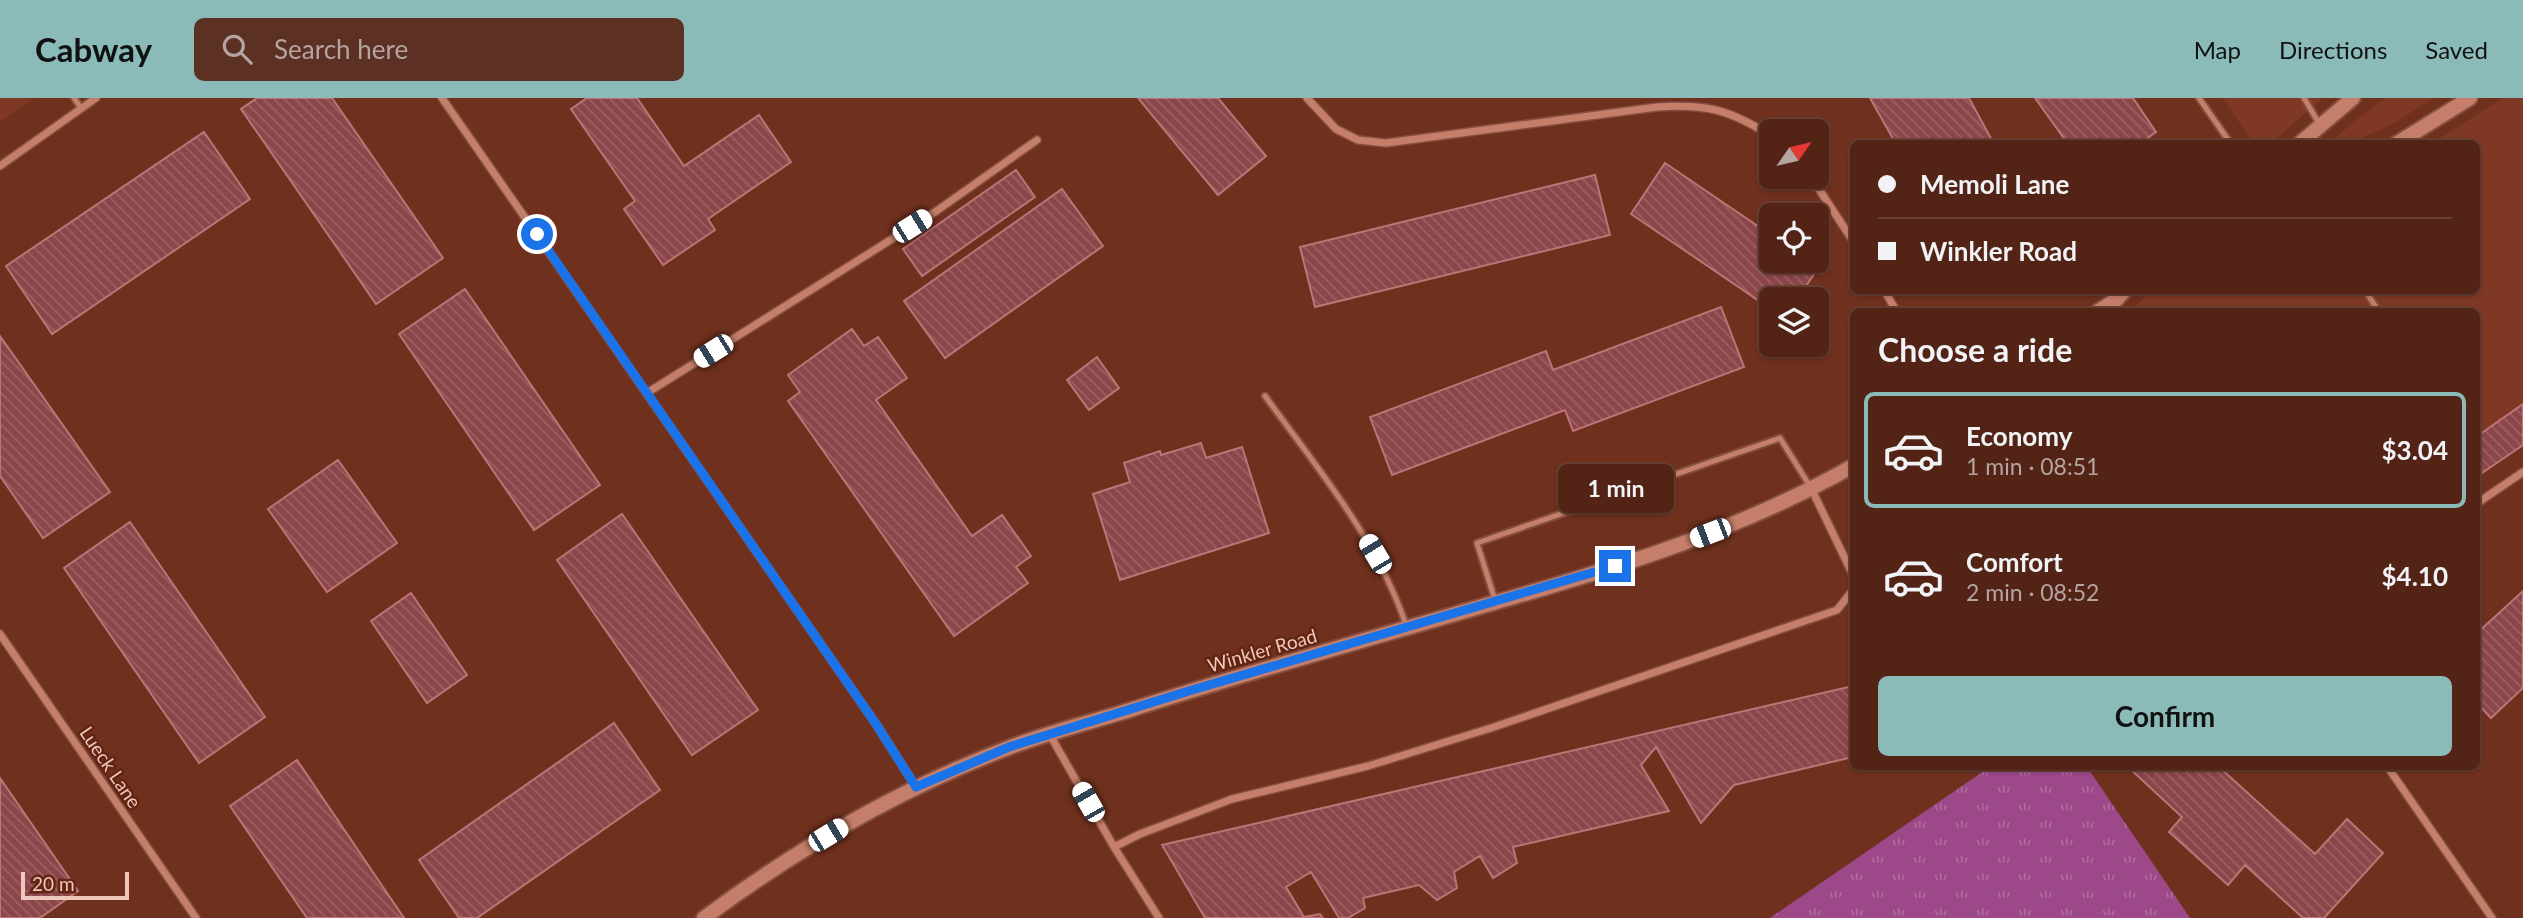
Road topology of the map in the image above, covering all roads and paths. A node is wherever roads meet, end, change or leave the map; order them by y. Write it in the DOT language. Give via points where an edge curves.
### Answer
graph roads {
  1 [pos="74,98"];
  2 [pos="96,98"];
  3 [pos="442,98"];
  4 [pos="1307,98"];
  5 [pos="2199,98"];
  6 [pos="2304,98"];
  7 [pos="2353,98"];
  8 [pos="2470,98"];
  9 [pos="81,108"];
  10 [pos="2320,125"];
  11 [pos="1759,128"];
  12 [pos="1037,140"];
  13 [pos="2228,140"];
  14 [pos="2303,140"];
  15 [pos="2402,140"];
  16 [pos="0,166"];
  17 [pos="1819,189"];
  18 [pos="1850,236"];
  19 [pos="2121,294"];
  20 [pos="2103,308"];
  21 [pos="647,393"];
  22 [pos="1265,396"];
  23 [pos="1850,468"];
  24 [pos="2523,472"];
  25 [pos="1811,488"];
  26 [pos="2480,501"];
  27 [pos="1850,569"];
  28 [pos="1850,594"];
  29 [pos="1496,603"];
  30 [pos="1407,628"];
  31 [pos="0,634"];
  32 [pos="1049,735"];
  33 [pos="2390,770"];
  34 [pos="916,787"];
  35 [pos="1114,847"];
  36 [pos="196,918"];
  37 [pos="704,918"];
  38 [pos="1159,918"];
  39 [pos="2492,918"];
  1 -- 9 [label="lane"];
  2 -- 9 [label="street"];
  3 -- 21 [label="street"];
  4 -- 11 [label="street" via="1336,129 1358,140 1386,143 1692,105 1728,113"];
  5 -- 13 [label="lane"];
  6 -- 10 [label="lane"];
  7 -- 10 [label="street"];
  8 -- 15 [label="street"];
  9 -- 16 [label="street"];
  10 -- 14 [label="street"];
  12 -- 21 [label="street" via="935,212"];
  17 -- 18 [label="street"];
  19 -- 20 [label="street"];
  21 -- 34 [label="street"];
  22 -- 30 [label="lane" via="1353,518 1385,572"];
  23 -- 25 [label="street, Winkler Road"];
  24 -- 26 [label="street"];
  25 -- 27 [label="street"];
  25 -- 29 [label="street, Winkler Road" via="1755,516 1666,550"];
  25 -- 29 [label="lane" via="1780,438 1477,543"];
  28 -- 35 [label="street" via="1837,610 1468,735 1368,766 1232,799"];
  29 -- 30 [label="street, Winkler Road"];
  30 -- 32 [label="street, Winkler Road"];
  31 -- 36 [label="street, Lueck Lane"];
  32 -- 34 [label="street, Winkler Road"];
  32 -- 35 [label="street"];
  33 -- 39 [label="street"];
  34 -- 37 [label="street, Winkler Road" via="828,835"];
  35 -- 38 [label="street"];
}
